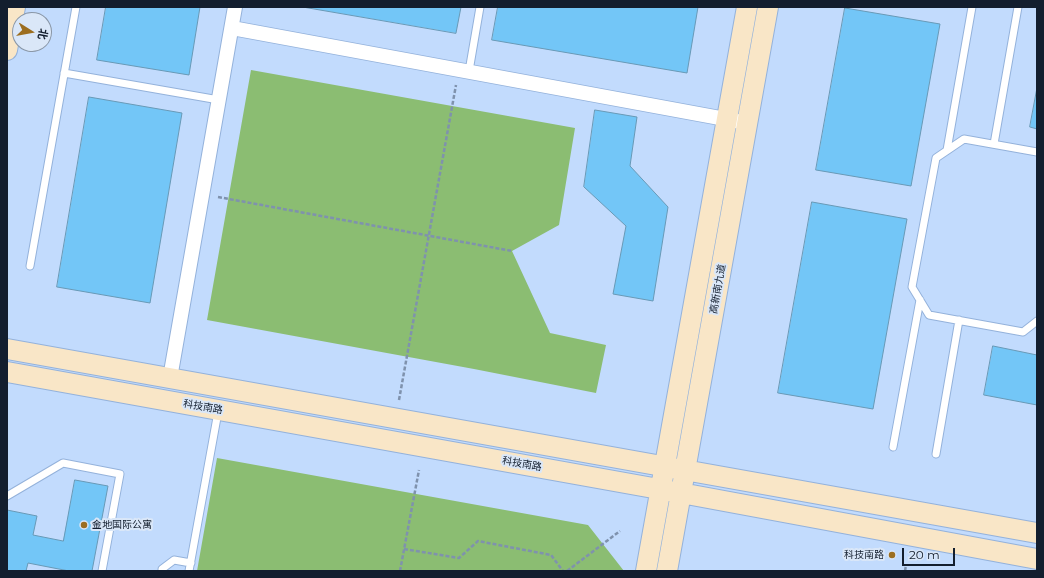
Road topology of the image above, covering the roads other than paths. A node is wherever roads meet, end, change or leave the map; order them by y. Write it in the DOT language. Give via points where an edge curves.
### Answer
graph roads {
  1 [pos="15,7"];
  2 [pos="76,7"];
  3 [pos="235,7"];
  4 [pos="480,7"];
  5 [pos="747,7"];
  6 [pos="768,7"];
  7 [pos="972,7"];
  8 [pos="1018,7"];
  9 [pos="232,28"];
  10 [pos="7,50"];
  11 [pos="464,70"];
  12 [pos="64,73"];
  13 [pos="219,100"];
  14 [pos="727,119"];
  15 [pos="747,123"];
  16 [pos="994,144"];
  17 [pos="947,150"];
  18 [pos="1037,152"];
  19 [pos="30,266"];
  20 [pos="920,300"];
  21 [pos="959,320"];
  22 [pos="1037,321"];
  23 [pos="7,334"];
  24 [pos="7,348"];
  25 [pos="40,355"];
  26 [pos="7,372"];
  27 [pos="35,377"];
  28 [pos="170,378"];
  29 [pos="7,381"];
  30 [pos="219,410"];
  31 [pos="893,447"];
  32 [pos="936,454"];
  33 [pos="665,466"];
  34 [pos="686,469"];
  35 [pos="661,489"];
  36 [pos="681,493"];
  37 [pos="7,496"];
  38 [pos="1037,533"];
  39 [pos="1037,558"];
  40 [pos="191,563"];
  41 [pos="102,571"];
  42 [pos="162,571"];
  43 [pos="189,571"];
  44 [pos="646,571"];
  45 [pos="667,571"];
  1 -- 10 [label="main road"];
  2 -- 12 [label="lane"];
  3 -- 9 [label="street"];
  4 -- 11 [label="lane"];
  5 -- 14 [label="main road, 高新南九道"];
  6 -- 15 [label="main road, 高新南九道"];
  7 -- 17 [label="lane"];
  8 -- 16 [label="lane"];
  9 -- 11 [label="street"];
  9 -- 13 [label="street"];
  11 -- 14 [label="street"];
  12 -- 13 [label="lane"];
  12 -- 19 [label="lane"];
  13 -- 28 [label="street"];
  14 -- 15 [label="street"];
  14 -- 33 [label="main road, 高新南九道"];
  15 -- 34 [label="main road, 高新南九道"];
  16 -- 17 [label="lane" via="964,139"];
  16 -- 18 [label="lane"];
  17 -- 20 [label="lane" via="936,158 912,287"];
  20 -- 21 [label="lane" via="929,315"];
  20 -- 31 [label="lane"];
  21 -- 22 [label="lane" via="1023,332"];
  21 -- 32 [label="lane"];
  23 -- 25 [label="main road"];
  24 -- 25 [label="main road"];
  25 -- 28 [label="main road"];
  26 -- 27 [label="main road, 科技南路"];
  27 -- 29 [label="main road"];
  27 -- 30 [label="main road, 科技南路"];
  28 -- 33 [label="main road"];
  30 -- 35 [label="main road, 科技南路"];
  30 -- 40 [label="lane"];
  33 -- 34 [label="main road"];
  33 -- 35 [label="main road, 高新南九道"];
  34 -- 36 [label="main road, 高新南九道"];
  34 -- 38 [label="main road"];
  35 -- 36 [label="main road, 科技南路"];
  35 -- 44 [label="main road, 高新南九道"];
  36 -- 39 [label="main road, 科技南路"];
  36 -- 45 [label="main road, 高新南九道"];
  37 -- 41 [label="lane" via="63,463 120,474"];
  40 -- 42 [label="lane" via="174,560"];
  40 -- 43 [label="lane"];
}
